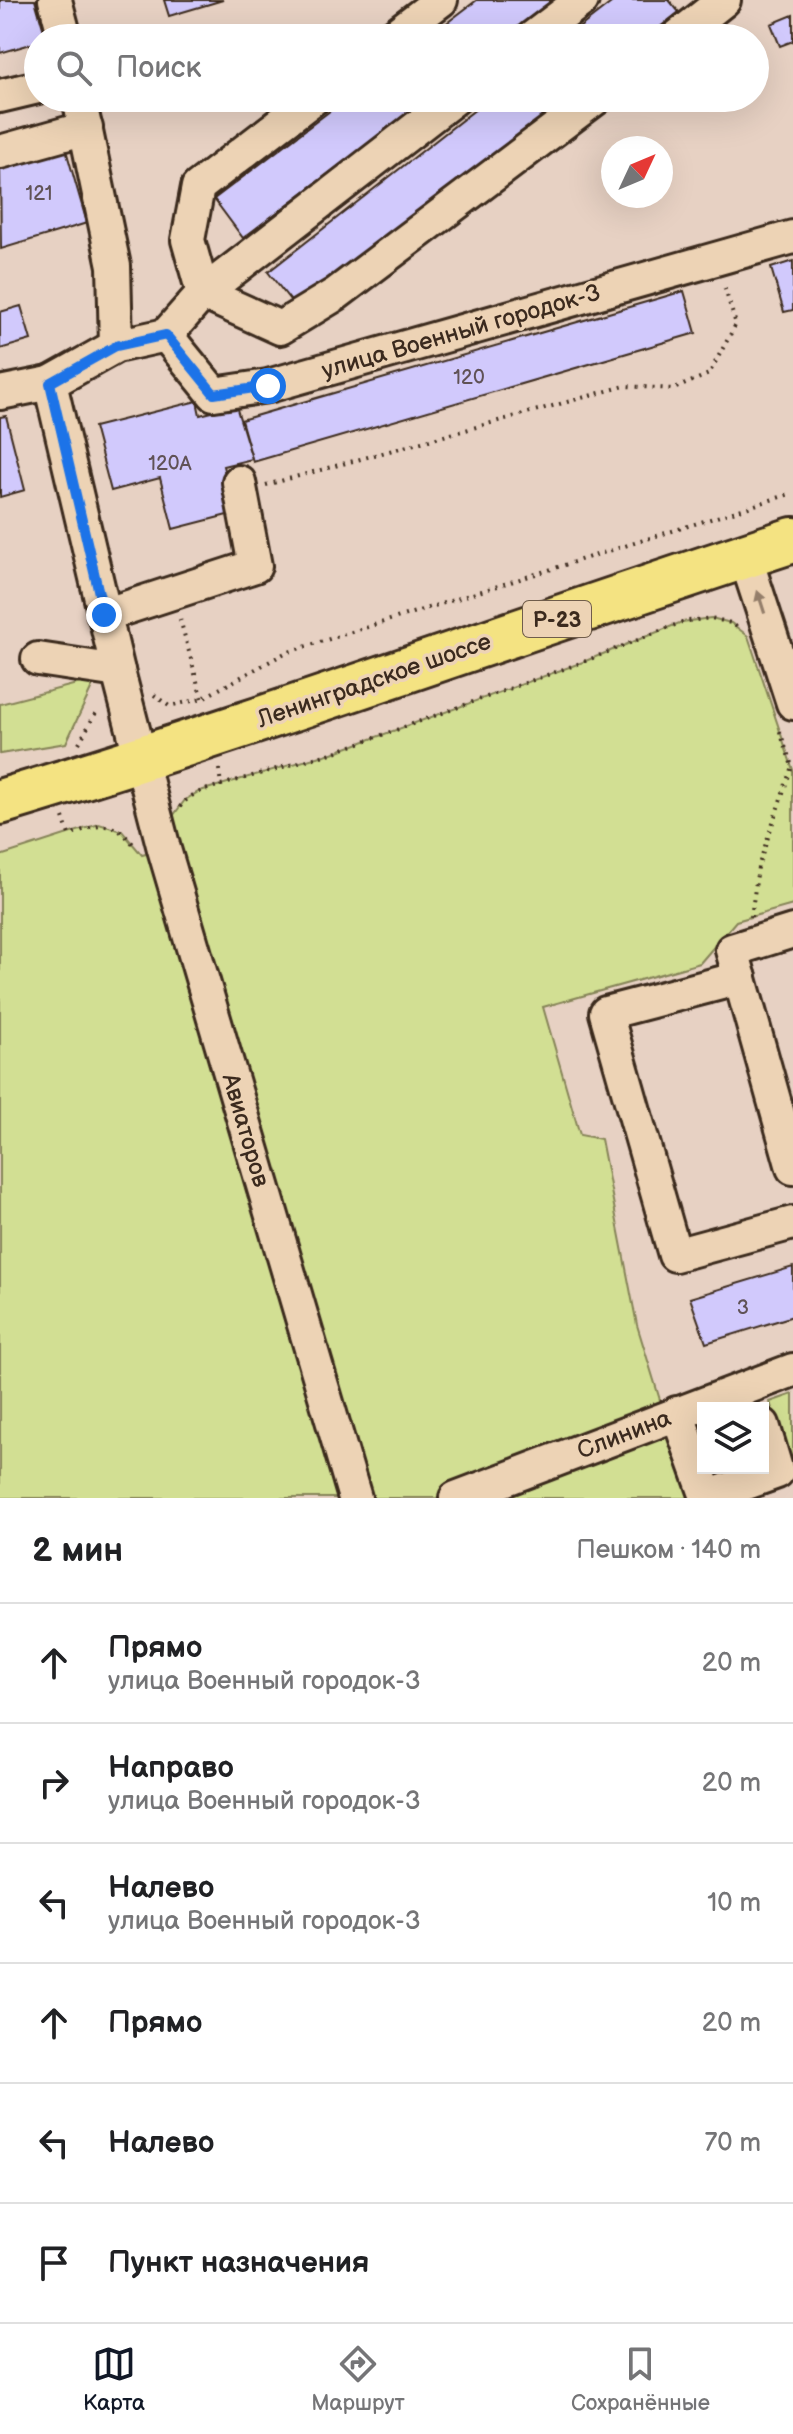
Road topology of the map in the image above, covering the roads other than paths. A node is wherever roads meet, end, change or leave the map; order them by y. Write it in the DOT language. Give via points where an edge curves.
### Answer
graph roads {
  1 [pos="55,0"];
  2 [pos="441,0"];
  3 [pos="582,0"];
  4 [pos="707,5"];
  5 [pos="61,24"];
  6 [pos="409,24"];
  7 [pos="550,24"];
  8 [pos="689,24"];
  9 [pos="24,90"];
  10 [pos="0,96"];
  11 [pos="296,112"];
  12 [pos="437,112"];
  13 [pos="577,112"];
  14 [pos="83,113"];
  15 [pos="0,152"];
  16 [pos="793,237"];
  17 [pos="203,293"];
  18 [pos="166,335"];
  19 [pos="116,346"];
  20 [pos="50,383"];
  21 [pos="0,393"];
  22 [pos="240,487"];
  23 [pos="793,540"];
  24 [pos="745,556"];
  25 [pos="104,615"];
  26 [pos="38,659"];
  27 [pos="118,671"];
  28 [pos="785,713"];
  29 [pos="142,760"];
  30 [pos="0,802"];
  31 [pos="793,931"];
  32 [pos="740,978"];
  33 [pos="793,1168"];
  34 [pos="793,1223"];
  35 [pos="793,1370"];
  36 [pos="754,1397"];
  37 [pos="677,1413"];
  38 [pos="769,1445"];
  39 [pos="697,1469"];
  40 [pos="699,1474"];
  41 [pos="355,1498"];
  42 [pos="456,1498"];
  1 -- 5 [label="street"];
  2 -- 6 [label="street"];
  3 -- 7 [label="street"];
  4 -- 8 [label="street"];
  9 -- 10 [label="street"];
  11 -- 17 [label="street" via="198,187 188,240"];
  12 -- 17 [label="street"];
  13 -- 17 [label="street" via="336,294 280,328"];
  14 -- 15 [label="street"];
  14 -- 19 [label="street" via="114,266"];
  16 -- 18 [label="street, улица Военный городок-3" via="268,386 214,394"];
  17 -- 18 [label="street"];
  18 -- 19 [label="street"];
  19 -- 20 [label="street"];
  20 -- 21 [label="street"];
  20 -- 25 [label="street, Авиаторов"];
  22 -- 25 [label="street" via="255,566"];
  23 -- 24 [label="highway, Ленинградское шоссе / Р-23"];
  28 -- 24 [label="street, one-way"];
  24 -- 29 [label="highway, Ленинградское шоссе / Р-23" via="209,716"];
  25 -- 27 [label="street, Авиаторов"];
  26 -- 27 [label="street"];
  27 -- 29 [label="street, Авиаторов"];
  29 -- 30 [label="highway, Ленинградское шоссе / Р-23"];
  29 -- 41 [label="street, Авиаторов"];
  31 -- 32 [label="street" via="732,950"];
  32 -- 33 [label="street"];
  32 -- 34 [label="street" via="606,1013 675,1255"];
  35 -- 36 [label="street, Слинина"];
  36 -- 37 [label="street, Слинина"];
  37 -- 39 [label="street"];
  37 -- 42 [label="street, Слинина"];
  38 -- 40 [label="street" via="777,1472 707,1497"];
}
